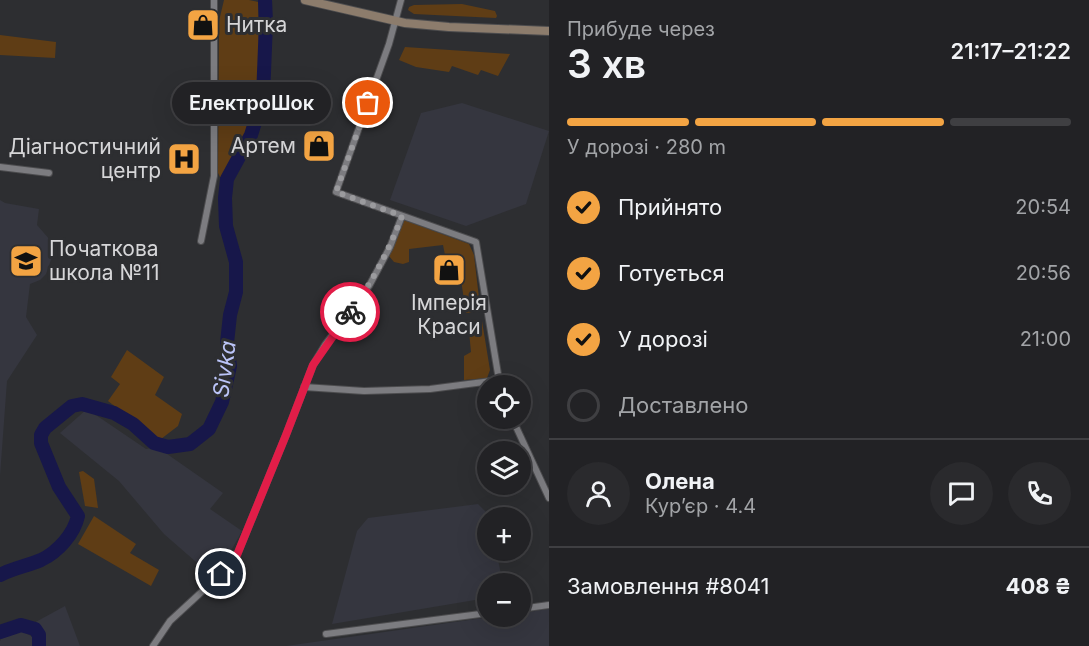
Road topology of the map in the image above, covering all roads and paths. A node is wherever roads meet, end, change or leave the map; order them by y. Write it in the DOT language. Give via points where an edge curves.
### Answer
graph roads {
  1 [pos="214,0"];
  2 [pos="305,0"];
  3 [pos="401,0"];
  4 [pos="395,21"];
  5 [pos="549,31"];
  6 [pos="0,167"];
  7 [pos="49,173"];
  8 [pos="402,216"];
  9 [pos="201,241"];
  10 [pos="499,375"];
  11 [pos="477,385"];
  12 [pos="304,387"];
  13 [pos="517,429"];
  14 [pos="549,498"];
  15 [pos="549,605"];
  16 [pos="531,607"];
  17 [pos="477,614"];
  18 [pos="326,634"];
  19 [pos="153,646"];
  1 -- 9 [label="street" via="214,176"];
  2 -- 4 [label="main road"];
  3 -- 4 [label="street"];
  4 -- 5 [label="main road"];
  4 -- 8 [label="street" via="336,192"];
  6 -- 7 [label="street"];
  8 -- 10 [label="street" via="476,242"];
  8 -- 12 [label="street" via="369,286 325,345"];
  11 -- 12 [label="street" via="364,391"];
  12 -- 19 [label="street" via="237,555 170,621"];
  13 -- 14 [label="street"];
  15 -- 16 [label="street"];
  17 -- 18 [label="street"];
}
